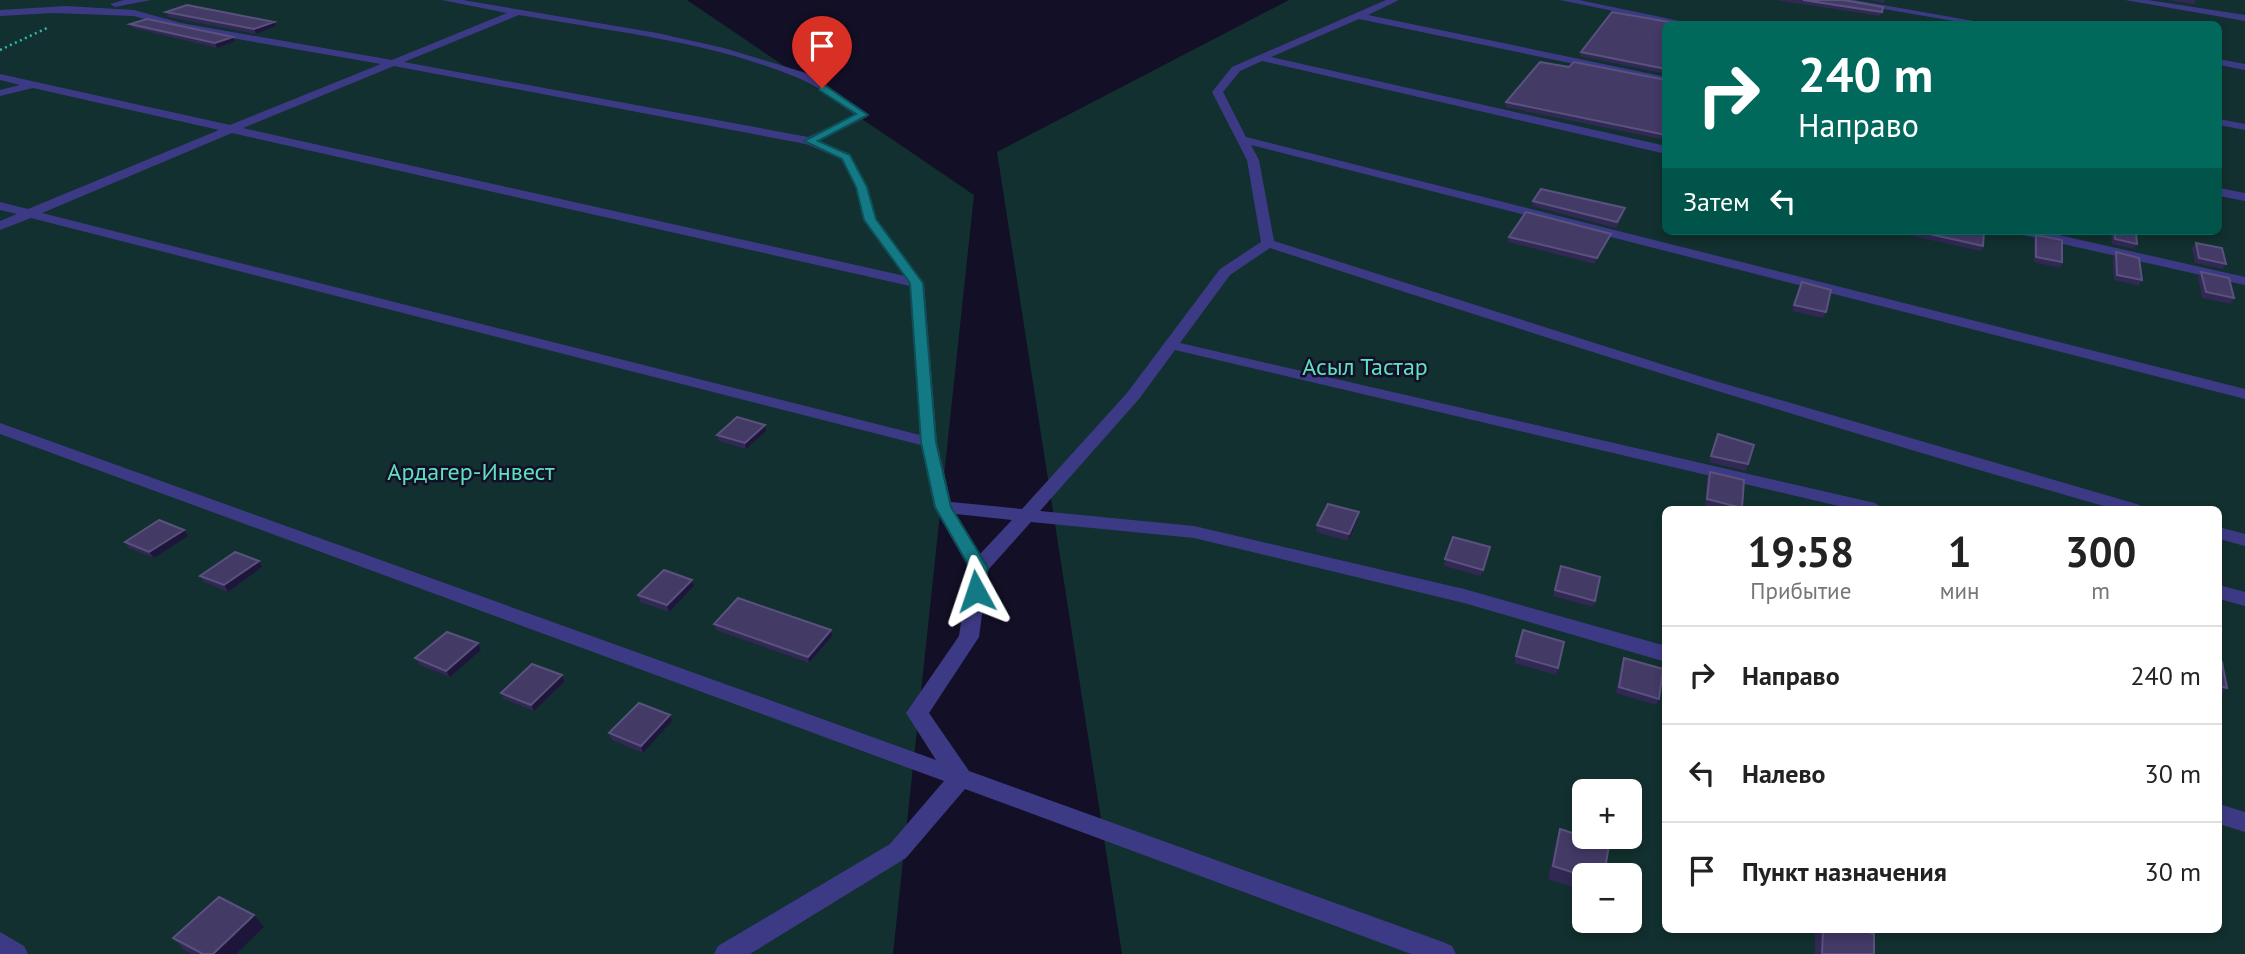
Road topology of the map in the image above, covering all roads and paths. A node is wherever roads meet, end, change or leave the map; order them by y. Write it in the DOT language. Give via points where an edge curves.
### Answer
graph roads {
  1 [pos="146,0"];
  2 [pos="447,0"];
  3 [pos="1394,0"];
  4 [pos="1565,0"];
  5 [pos="1837,0"];
  6 [pos="2130,0"];
  7 [pos="54,11"];
  8 [pos="0,13"];
  9 [pos="516,13"];
  10 [pos="1355,15"];
  11 [pos="2245,18"];
  12 [pos="1674,21"];
  13 [pos="1967,21"];
  14 [pos="0,50"];
  15 [pos="1260,58"];
  16 [pos="392,62"];
  17 [pos="2222,63"];
  18 [pos="2245,67"];
  19 [pos="0,77"];
  20 [pos="1662,79"];
  21 [pos="34,85"];
  22 [pos="0,93"];
  23 [pos="2222,123"];
  24 [pos="2245,127"];
  25 [pos="228,130"];
  26 [pos="1242,139"];
  27 [pos="809,141"];
  28 [pos="1662,149"];
  29 [pos="2222,193"];
  30 [pos="2245,197"];
  31 [pos="0,206"];
  32 [pos="32,212"];
  33 [pos="0,226"];
  34 [pos="2041,235"];
  35 [pos="1268,243"];
  36 [pos="2245,281"];
  37 [pos="917,283"];
  38 [pos="1171,345"];
  39 [pos="2245,394"];
  40 [pos="0,428"];
  41 [pos="929,442"];
  42 [pos="1862,506"];
  43 [pos="2123,506"];
  44 [pos="943,507"];
  45 [pos="1025,516"];
  46 [pos="2222,534"];
  47 [pos="2245,540"];
  48 [pos="979,568"];
  49 [pos="2222,593"];
  50 [pos="2245,599"];
  51 [pos="1662,653"];
  52 [pos="961,778"];
  53 [pos="2222,815"];
  54 [pos="2245,822"];
  55 [pos="0,944"];
  56 [pos="15,954"];
  57 [pos="727,954"];
  58 [pos="1443,954"];
  1 -- 7 [label="street"];
  2 -- 9 [label="street"];
  3 -- 10 [label="street"];
  4 -- 12 [label="street"];
  5 -- 13 [label="street"];
  6 -- 11 [label="street"];
  7 -- 8 [label="street"];
  7 -- 14 [label="path" via="56,23"];
  7 -- 16 [label="street" via="134,13 180,26"];
  9 -- 16 [label="street"];
  9 -- 27 [label="street" via="690,42 781,68 802,75 863,115"];
  10 -- 15 [label="street"];
  10 -- 20 [label="street"];
  15 -- 26 [label="street" via="1236,68 1217,92"];
  15 -- 28 [label="street"];
  16 -- 25 [label="street"];
  16 -- 27 [label="street"];
  17 -- 18 [label="street"];
  19 -- 21 [label="street"];
  21 -- 22 [label="street"];
  21 -- 25 [label="street"];
  23 -- 24 [label="street"];
  25 -- 32 [label="street"];
  25 -- 37 [label="street"];
  26 -- 35 [label="street" via="1253,160"];
  26 -- 39 [label="street"];
  27 -- 37 [label="street" via="846,157 862,187 870,220"];
  29 -- 30 [label="street"];
  31 -- 32 [label="street"];
  32 -- 33 [label="street"];
  32 -- 41 [label="street"];
  34 -- 36 [label="street"];
  35 -- 38 [label="street" via="1225,272"];
  35 -- 43 [label="street" via="2000,472"];
  37 -- 41 [label="street"];
  38 -- 42 [label="street"];
  38 -- 45 [label="street" via="1133,396"];
  40 -- 52 [label="street"];
  41 -- 44 [label="street"];
  44 -- 45 [label="street"];
  44 -- 48 [label="street"];
  45 -- 48 [label="street"];
  45 -- 51 [label="street" via="1194,532 1464,596"];
  46 -- 47 [label="street"];
  48 -- 52 [label="street" via="969,637 917,713"];
  49 -- 50 [label="street"];
  52 -- 57 [label="street" via="898,851"];
  52 -- 58 [label="street"];
  53 -- 54 [label="street"];
  55 -- 56 [label="street"];
}
